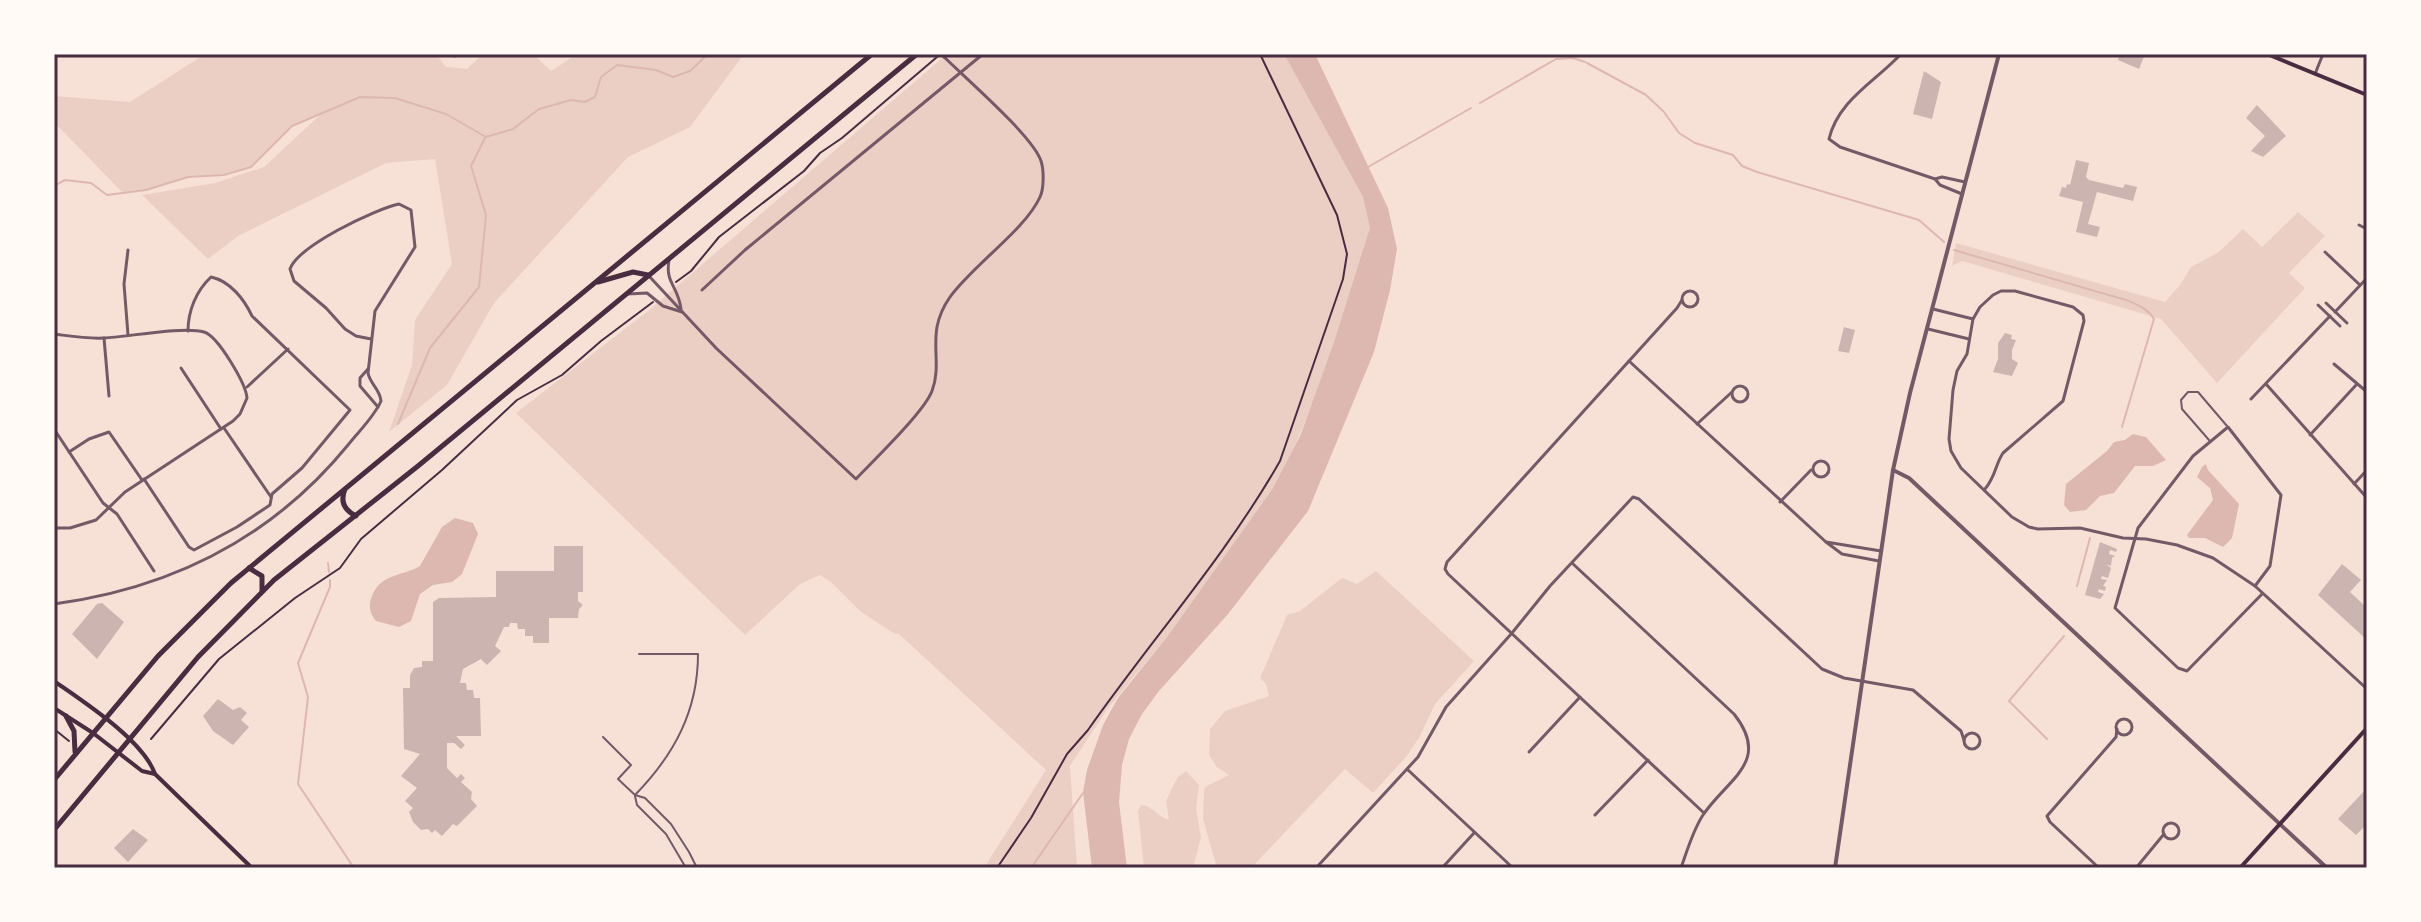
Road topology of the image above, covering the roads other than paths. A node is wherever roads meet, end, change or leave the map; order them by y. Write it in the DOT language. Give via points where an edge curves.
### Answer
graph roads {
  1 [pos="449,54"];
  2 [pos="462,54"];
  3 [pos="872,54"];
  4 [pos="917,54"];
  5 [pos="941,54"];
  6 [pos="983,54"];
  7 [pos="1901,54"];
  8 [pos="1999,54"];
  9 [pos="2267,54"];
  10 [pos="2323,54"];
  11 [pos="961,74"];
  12 [pos="2315,74"];
  13 [pos="2367,95"];
  14 [pos="1935,179"];
  15 [pos="1965,182"];
  16 [pos="1962,194"];
  17 [pos="2359,225"];
  18 [pos="2367,229"];
  19 [pos="128,250"];
  20 [pos="2325,252"];
  21 [pos="669,258"];
  22 [pos="648,275"];
  23 [pos="2367,278"];
  24 [pos="593,284"];
  25 [pos="2360,285"];
  26 [pos="702,290"];
  27 [pos="624,296"];
  28 [pos="1682,300"];
  29 [pos="2326,303"];
  30 [pos="2318,305"];
  31 [pos="1686,307"];
  32 [pos="1677,308"];
  33 [pos="1933,309"];
  34 [pos="682,312"];
  35 [pos="2335,312"];
  36 [pos="2330,316"];
  37 [pos="1973,319"];
  38 [pos="2347,323"];
  39 [pos="2340,326"];
  40 [pos="1928,329"];
  41 [pos="188,331"];
  42 [pos="54,334"];
  43 [pos="128,335"];
  44 [pos="104,338"];
  45 [pos="371,339"];
  46 [pos="1969,339"];
  47 [pos="288,349"];
  48 [pos="1629,361"];
  49 [pos="2334,364"];
  50 [pos="181,368"];
  51 [pos="368,368"];
  52 [pos="2266,384"];
  53 [pos="2357,384"];
  54 [pos="246,388"];
  55 [pos="1733,390"];
  56 [pos="2367,392"];
  57 [pos="109,396"];
  58 [pos="1725,397"];
  59 [pos="2251,399"];
  60 [pos="1735,400"];
  61 [pos="378,407"];
  62 [pos="1697,424"];
  63 [pos="2228,427"];
  64 [pos="222,428"];
  65 [pos="54,429"];
  66 [pos="2310,435"];
  67 [pos="2210,441"];
  68 [pos="69,452"];
  69 [pos="1813,467"];
  70 [pos="1893,470"];
  71 [pos="2367,470"];
  72 [pos="1808,474"];
  73 [pos="1815,475"];
  74 [pos="143,480"];
  75 [pos="2354,484"];
  76 [pos="345,488"];
  77 [pos="1985,489"];
  78 [pos="271,497"];
  79 [pos="2367,498"];
  80 [pos="1780,502"];
  81 [pos="110,508"];
  82 [pos="356,516"];
  83 [pos="54,528"];
  84 [pos="2134,539"];
  85 [pos="1826,542"];
  86 [pos="1881,551"];
  87 [pos="1879,561"];
  88 [pos="1572,562"];
  89 [pos="249,568"];
  90 [pos="154,571"];
  91 [pos="2255,586"];
  92 [pos="262,591"];
  93 [pos="2262,593"];
  94 [pos="54,604"];
  95 [pos="1512,633"];
  96 [pos="639,654"];
  97 [pos="54,681"];
  98 [pos="1861,682"];
  99 [pos="2367,689"];
  100 [pos="1580,697"];
  101 [pos="54,708"];
  102 [pos="66,716"];
  103 [pos="105,719"];
  104 [pos="2367,728"];
  105 [pos="2117,729"];
  106 [pos="1961,731"];
  107 [pos="93,733"];
  108 [pos="1971,733"];
  109 [pos="2124,734"];
  110 [pos="603,737"];
  111 [pos="2116,737"];
  112 [pos="129,740"];
  113 [pos="1964,740"];
  114 [pos="1529,752"];
  115 [pos="119,753"];
  116 [pos="75,755"];
  117 [pos="1648,760"];
  118 [pos="1408,769"];
  119 [pos="155,774"];
  120 [pos="54,780"];
  121 [pos="635,795"];
  122 [pos="1704,813"];
  123 [pos="1595,815"];
  124 [pos="2280,823"];
  125 [pos="54,830"];
  126 [pos="1475,832"];
  127 [pos="2164,833"];
  128 [pos="2169,838"];
  129 [pos="2162,840"];
  130 [pos="252,868"];
  131 [pos="686,868"];
  132 [pos="697,868"];
  133 [pos="1316,868"];
  134 [pos="1442,868"];
  135 [pos="1513,868"];
  136 [pos="1681,868"];
  137 [pos="1835,868"];
  138 [pos="2099,868"];
  139 [pos="2136,868"];
  140 [pos="2240,868"];
  141 [pos="2327,868"];
  1 -- 2 [label="street"];
  3 -- 24 [label="main road"];
  4 -- 21 [label="main road"];
  5 -- 11 [label="street"];
  6 -- 11 [label="street"];
  7 -- 14 [label="street" via="1841,111 1829,139"];
  8 -- 15 [label="street"];
  9 -- 12 [label="main road"];
  10 -- 12 [label="street"];
  11 -- 26 [label="street"];
  11 -- 34 [label="street" via="1038,153 1042,195 950,296 934,335 931,392 856,479"];
  12 -- 13 [label="main road"];
  14 -- 15 [label="street"];
  14 -- 16 [label="street"];
  15 -- 16 [label="street"];
  16 -- 33 [label="street"];
  17 -- 18 [label="street"];
  19 -- 43 [label="street"];
  20 -- 25 [label="street"];
  21 -- 22 [label="main road"];
  21 -- 34 [label="street" via="668,276 679,293"];
  22 -- 24 [label="main road" via="625,273"];
  22 -- 27 [label="main road"];
  22 -- 34 [label="street"];
  23 -- 25 [label="street"];
  24 -- 76 [label="main road"];
  25 -- 35 [label="street"];
  27 -- 34 [label="street" via="647,293"];
  27 -- 82 [label="main road"];
  28 -- 31 [label="street"];
  28 -- 31 [label="street" via="1686,292 1696,294 1696,304"];
  28 -- 32 [label="street"];
  29 -- 35 [label="street"];
  30 -- 36 [label="street"];
  31 -- 32 [label="street"];
  32 -- 48 [label="street"];
  33 -- 37 [label="street"];
  33 -- 40 [label="street"];
  35 -- 38 [label="street"];
  36 -- 39 [label="street"];
  36 -- 52 [label="street"];
  37 -- 46 [label="street"];
  37 -- 77 [label="street" via="1993,295 2008,290 2073,307 2084,321 2063,401 2003,453"];
  40 -- 46 [label="street"];
  40 -- 70 [label="street"];
  41 -- 43 [label="street"];
  41 -- 47 [label="street" via="196,297 211,277 235,291 254,318"];
  41 -- 54 [label="street" via="211,335"];
  42 -- 44 [label="street"];
  43 -- 44 [label="street"];
  44 -- 57 [label="street"];
  45 -- 45 [label="street" via="345,329 294,281 290,269 323,239 399,204 411,210 415,247 375,311"];
  45 -- 51 [label="street"];
  46 -- 77 [label="street" via="1954,380 1949,439 1961,468"];
  47 -- 54 [label="street"];
  47 -- 78 [label="street" via="350,410"];
  48 -- 62 [label="street"];
  48 -- 95 [label="street" via="1447,562 1448,574"];
  49 -- 53 [label="street"];
  50 -- 64 [label="street"];
  51 -- 61 [label="street" via="381,396"];
  51 -- 61 [label="street" via="360,386"];
  52 -- 59 [label="street"];
  52 -- 66 [label="street"];
  53 -- 56 [label="street"];
  53 -- 66 [label="street"];
  54 -- 64 [label="street" via="245,407"];
  55 -- 58 [label="street"];
  55 -- 60 [label="street"];
  55 -- 60 [label="street" via="1739,386 1748,391 1745,401"];
  58 -- 60 [label="street"];
  58 -- 62 [label="street"];
  61 -- 94 [label="street" via="319,481 237,544 140,586"];
  62 -- 80 [label="street"];
  63 -- 67 [label="street"];
  63 -- 67 [label="lane" via="2198,392 2188,392 2182,409"];
  63 -- 91 [label="street" via="2281,495 2269,570"];
  64 -- 74 [label="street"];
  64 -- 78 [label="street"];
  65 -- 68 [label="street"];
  66 -- 75 [label="street"];
  67 -- 84 [label="street" via="2182,470"];
  68 -- 74 [label="street" via="109,432"];
  68 -- 81 [label="street"];
  69 -- 72 [label="street"];
  69 -- 73 [label="street"];
  69 -- 73 [label="street" via="1820,461 1828,466 1825,475"];
  70 -- 86 [label="street"];
  70 -- 124 [label="street" via="1921,488"];
  71 -- 75 [label="street"];
  72 -- 73 [label="street"];
  72 -- 80 [label="street"];
  74 -- 78 [label="street" via="194,550 266,508"];
  74 -- 81 [label="street"];
  75 -- 79 [label="street"];
  76 -- 82 [label="main road" via="343,504"];
  76 -- 89 [label="main road"];
  77 -- 84 [label="street" via="2029,527 2080,528"];
  80 -- 85 [label="street"];
  81 -- 83 [label="street" via="85,524"];
  81 -- 90 [label="street"];
  82 -- 92 [label="main road"];
  84 -- 91 [label="street" via="2195,550"];
  84 -- 93 [label="street" via="2115,608 2181,670 2193,667"];
  85 -- 86 [label="street"];
  85 -- 87 [label="street" via="1842,554"];
  86 -- 87 [label="street"];
  87 -- 98 [label="street"];
  88 -- 95 [label="street"];
  88 -- 98 [label="street" via="1633,497 1639,499 1822,669"];
  88 -- 122 [label="street" via="1741,723 1748,741 1745,767"];
  89 -- 92 [label="main road" via="262,576"];
  89 -- 103 [label="main road" via="173,640"];
  91 -- 93 [label="street"];
  92 -- 112 [label="main road"];
  93 -- 99 [label="street"];
  95 -- 100 [label="street"];
  95 -- 118 [label="street" via="1446,707"];
  96 -- 121 [label="lane" via="698,654 698,677 679,740"];
  97 -- 103 [label="main road"];
  98 -- 106 [label="street" via="1913,690"];
  98 -- 137 [label="street"];
  100 -- 114 [label="street"];
  100 -- 117 [label="street"];
  101 -- 102 [label="main road"];
  102 -- 107 [label="main road"];
  102 -- 116 [label="main road" via="76,736"];
  103 -- 107 [label="main road"];
  103 -- 112 [label="main road"];
  104 -- 124 [label="main road"];
  105 -- 109 [label="street"];
  105 -- 109 [label="street" via="2119,722 2128,720 2132,729"];
  105 -- 111 [label="street"];
  106 -- 108 [label="street"];
  106 -- 113 [label="street"];
  107 -- 115 [label="main road"];
  107 -- 116 [label="main road"];
  108 -- 113 [label="street"];
  108 -- 113 [label="street" via="1979,737 1978,745 1969,748"];
  109 -- 111 [label="street"];
  110 -- 121 [label="lane" via="631,765 618,779"];
  111 -- 138 [label="street" via="2047,816"];
  112 -- 115 [label="main road"];
  112 -- 119 [label="main road" via="151,762"];
  115 -- 119 [label="main road"];
  115 -- 125 [label="main road"];
  116 -- 120 [label="main road"];
  117 -- 122 [label="street"];
  117 -- 123 [label="street"];
  118 -- 126 [label="street"];
  118 -- 133 [label="street"];
  119 -- 130 [label="main road"];
  121 -- 131 [label="lane" via="637,805 666,834"];
  121 -- 132 [label="lane" via="671,824"];
  122 -- 136 [label="street"];
  124 -- 140 [label="main road"];
  124 -- 141 [label="street"];
  126 -- 134 [label="street"];
  126 -- 135 [label="street"];
  127 -- 128 [label="street"];
  127 -- 128 [label="street" via="2168,824 2177,826 2178,835"];
  127 -- 129 [label="street"];
  128 -- 129 [label="street"];
  129 -- 139 [label="street"];
}
